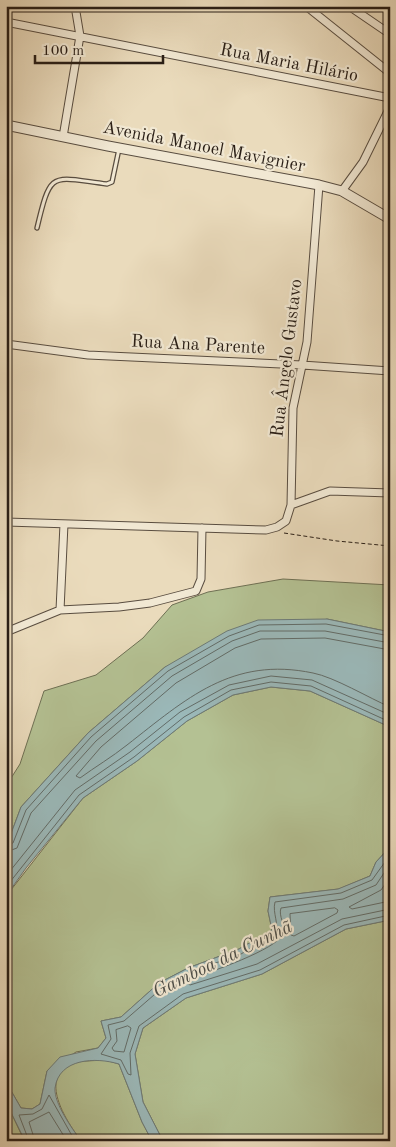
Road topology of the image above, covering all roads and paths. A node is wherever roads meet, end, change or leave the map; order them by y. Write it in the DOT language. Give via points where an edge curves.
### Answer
graph roads {
  1 [pos="76,6"];
  2 [pos="306,6"];
  3 [pos="349,6"];
  4 [pos="6,22"];
  5 [pos="390,34"];
  6 [pos="80,36"];
  7 [pos="390,73"];
  8 [pos="390,98"];
  9 [pos="390,107"];
  10 [pos="6,125"];
  11 [pos="63,136"];
  12 [pos="119,148"];
  13 [pos="320,185"];
  14 [pos="342,191"];
  15 [pos="390,219"];
  16 [pos="37,228"];
  17 [pos="6,344"];
  18 [pos="302,365"];
  19 [pos="390,371"];
  20 [pos="390,493"];
  21 [pos="291,505"];
  22 [pos="6,522"];
  23 [pos="64,524"];
  24 [pos="202,528"];
  25 [pos="284,533"];
  26 [pos="390,546"];
  27 [pos="60,610"];
  28 [pos="6,632"];
  1 -- 6 [label="street"];
  2 -- 7 [label="street"];
  3 -- 5 [label="street"];
  4 -- 6 [label="street, Rua Maria Hilário"];
  6 -- 8 [label="street, Rua Maria Hilário"];
  6 -- 11 [label="street"];
  9 -- 14 [label="street" via="363,162"];
  10 -- 11 [label="street, Avenida Manoel Mavignier"];
  11 -- 12 [label="street, Avenida Manoel Mavignier"];
  12 -- 13 [label="street, Avenida Manoel Mavignier"];
  12 -- 16 [label="lane" via="112,182 62,178 53,182 48,187"];
  13 -- 14 [label="street, Avenida Manoel Mavignier"];
  13 -- 18 [label="street, Rua Ângelo Gustavo" via="307,342"];
  14 -- 15 [label="street, Avenida Manoel Mavignier"];
  17 -- 18 [label="street, Rua Ana Parente" via="88,355"];
  18 -- 19 [label="street, Rua Ana Parente"];
  18 -- 21 [label="street, Rua Ângelo Gustavo" via="293,408"];
  20 -- 21 [label="street" via="330,491"];
  21 -- 24 [label="street" via="286,521 266,530"];
  22 -- 23 [label="street"];
  23 -- 24 [label="street"];
  23 -- 27 [label="street"];
  24 -- 27 [label="street" via="201,579 196,591 150,603"];
  25 -- 26 [label="path"];
  27 -- 28 [label="street"];
}
